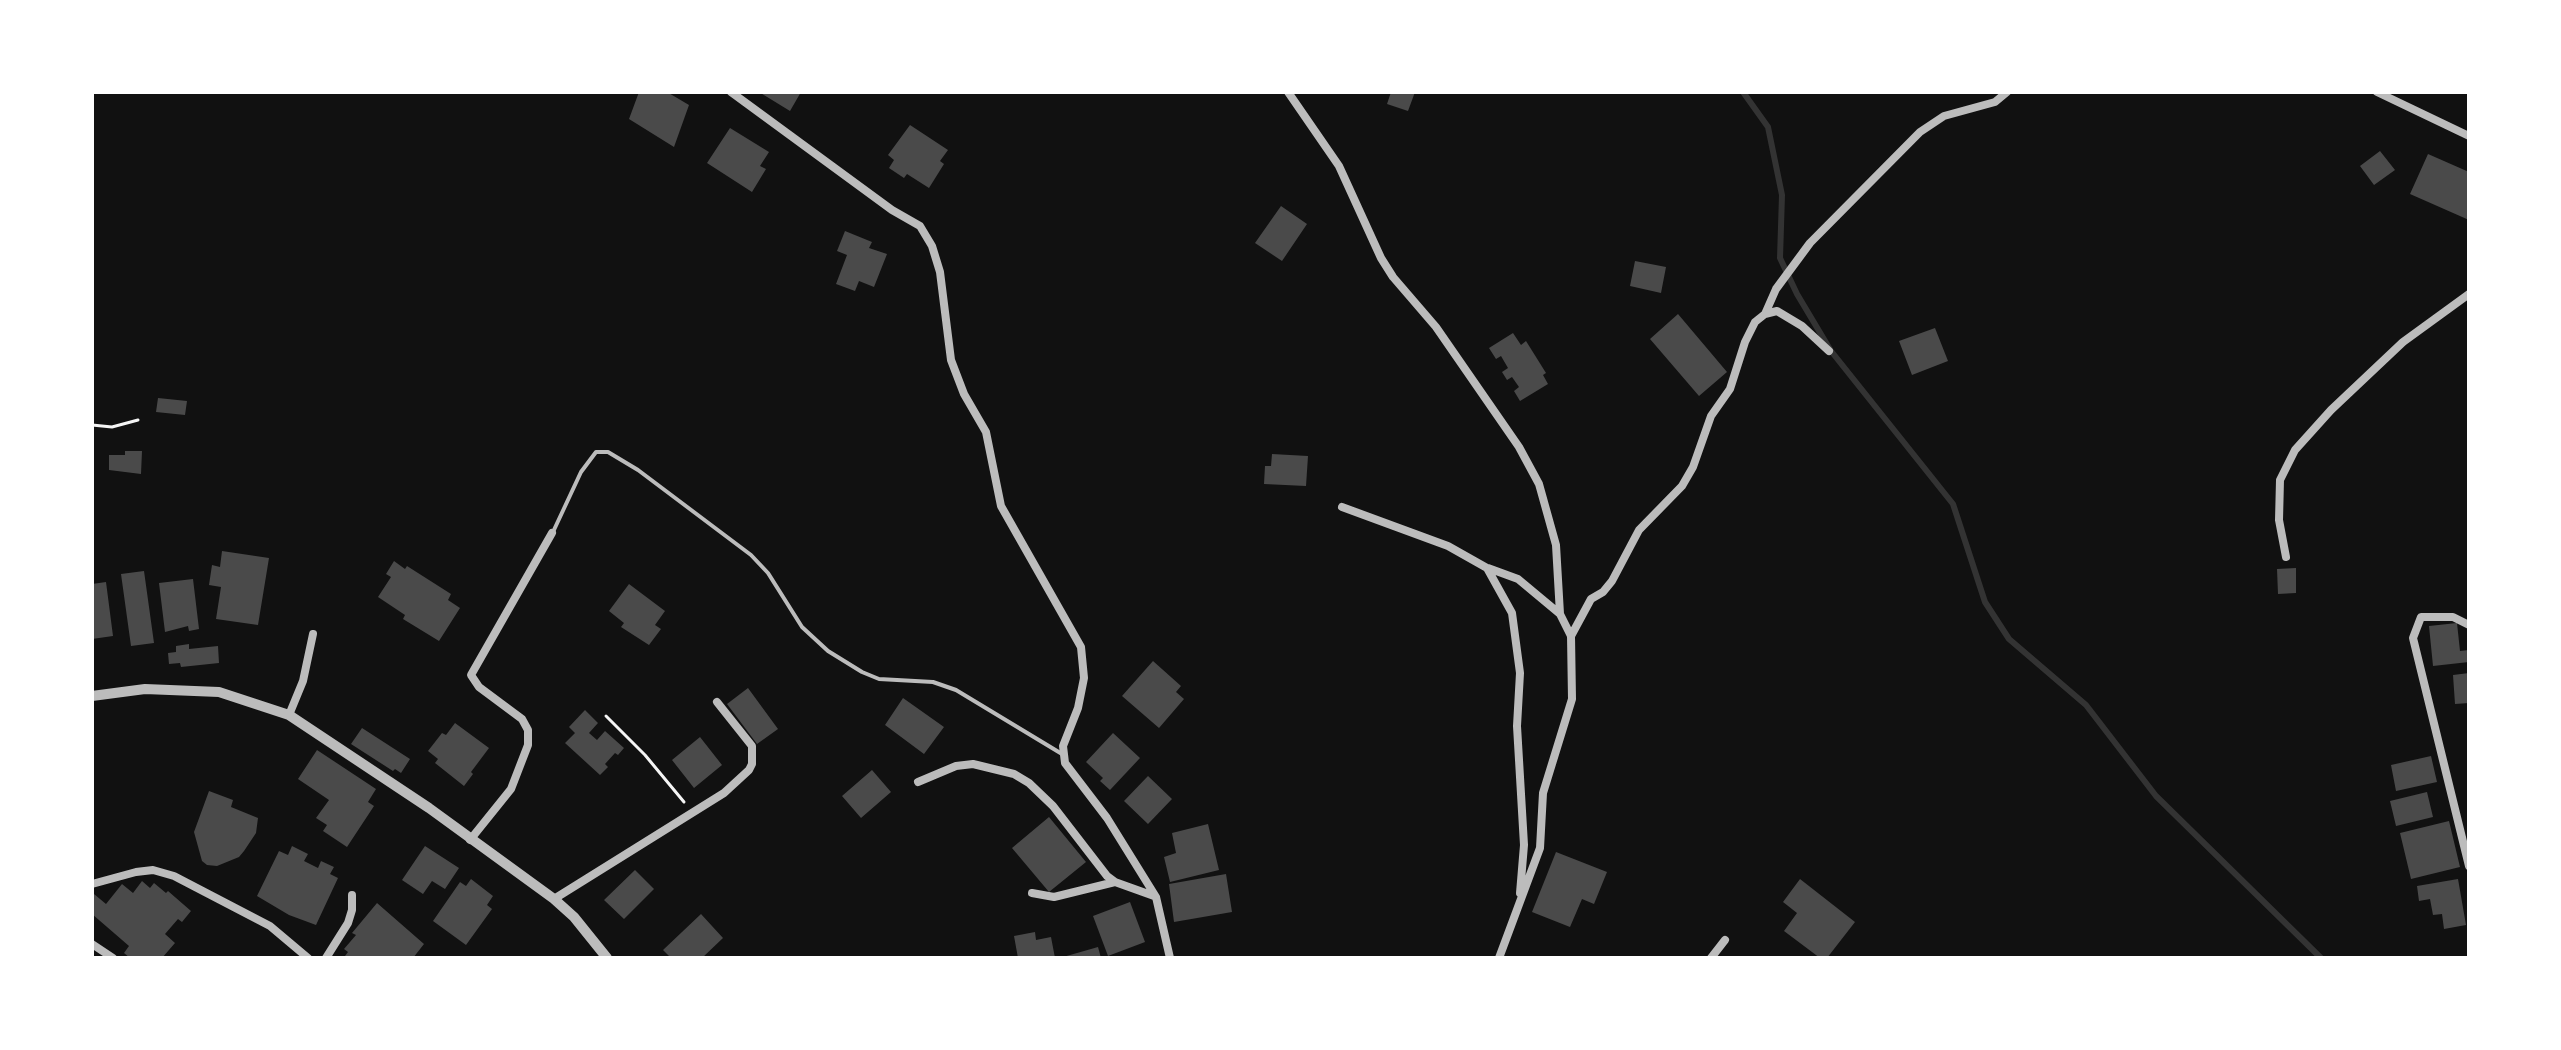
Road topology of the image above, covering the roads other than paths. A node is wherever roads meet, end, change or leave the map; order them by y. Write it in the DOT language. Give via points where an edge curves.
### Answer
graph roads {
  1 [pos="731,92"];
  2 [pos="1288,92"];
  3 [pos="2007,92"];
  4 [pos="2377,92"];
  5 [pos="2469,133"];
  6 [pos="2469,294"];
  7 [pos="1765,314"];
  8 [pos="1829,351"];
  9 [pos="1342,507"];
  10 [pos="552,533"];
  11 [pos="2286,557"];
  12 [pos="1487,568"];
  13 [pos="1560,614"];
  14 [pos="2469,625"];
  15 [pos="313,634"];
  16 [pos="1571,636"];
  17 [pos="92,696"];
  18 [pos="717,702"];
  19 [pos="289,715"];
  20 [pos="1062,754"];
  21 [pos="918,782"];
  22 [pos="470,840"];
  23 [pos="2469,866"];
  24 [pos="1115,882"];
  25 [pos="92,884"];
  26 [pos="1032,893"];
  27 [pos="352,895"];
  28 [pos="1156,897"];
  29 [pos="554,899"];
  30 [pos="1519,906"];
  31 [pos="1725,940"];
  32 [pos="92,944"];
  33 [pos="100,955"];
  34 [pos="113,958"];
  35 [pos="308,958"];
  36 [pos="326,958"];
  37 [pos="607,958"];
  38 [pos="1170,958"];
  39 [pos="1499,958"];
  40 [pos="1711,958"];
  1 -- 20 [label="street" via="920,226 932,246 951,360 986,432 1001,506 1081,647 1081,693"];
  2 -- 13 [label="street" via="1344,173 1393,277 1436,327 1533,472 1556,545"];
  3 -- 7 [label="street" via="1995,102 1944,116 1920,132 1810,243 1776,289"];
  4 -- 5 [label="street"];
  6 -- 11 [label="street" via="2403,342 2295,450 2280,480 2279,520"];
  7 -- 8 [label="street" via="1777,311 1788,316"];
  7 -- 16 [label="street" via="1745,342 1730,389 1711,416 1682,486 1639,530 1612,581 1591,599"];
  9 -- 12 [label="street" via="1448,546"];
  10 -- 20 [label="lane" via="581,472 596,452 608,452 751,555 802,627 828,651 879,679 924,680 956,690"];
  10 -- 22 [label="street" via="471,675 522,719 528,745 511,789"];
  12 -- 13 [label="street" via="1518,579"];
  12 -- 30 [label="street" via="1512,613 1520,673 1517,726 1524,845"];
  13 -- 16 [label="street"];
  14 -- 23 [label="street" via="2453,617 2421,617 2413,638"];
  15 -- 19 [label="street"];
  16 -- 30 [label="street" via="1572,699 1543,793 1540,848"];
  17 -- 19 [label="street" via="145,689 219,692"];
  18 -- 29 [label="street" via="752,746 752,764 735,784"];
  19 -- 22 [label="street"];
  20 -- 28 [label="street"];
  21 -- 24 [label="street" via="973,764 1014,774 1053,806"];
  22 -- 29 [label="street"];
  24 -- 26 [label="street" via="1054,897"];
  24 -- 28 [label="street"];
  25 -- 35 [label="street" via="153,870 174,876 270,926"];
  27 -- 36 [label="street" via="348,923"];
  28 -- 38 [label="street"];
  29 -- 37 [label="street"];
  30 -- 39 [label="street"];
  31 -- 40 [label="street"];
  32 -- 33 [label="street"];
  33 -- 34 [label="street"];
}
